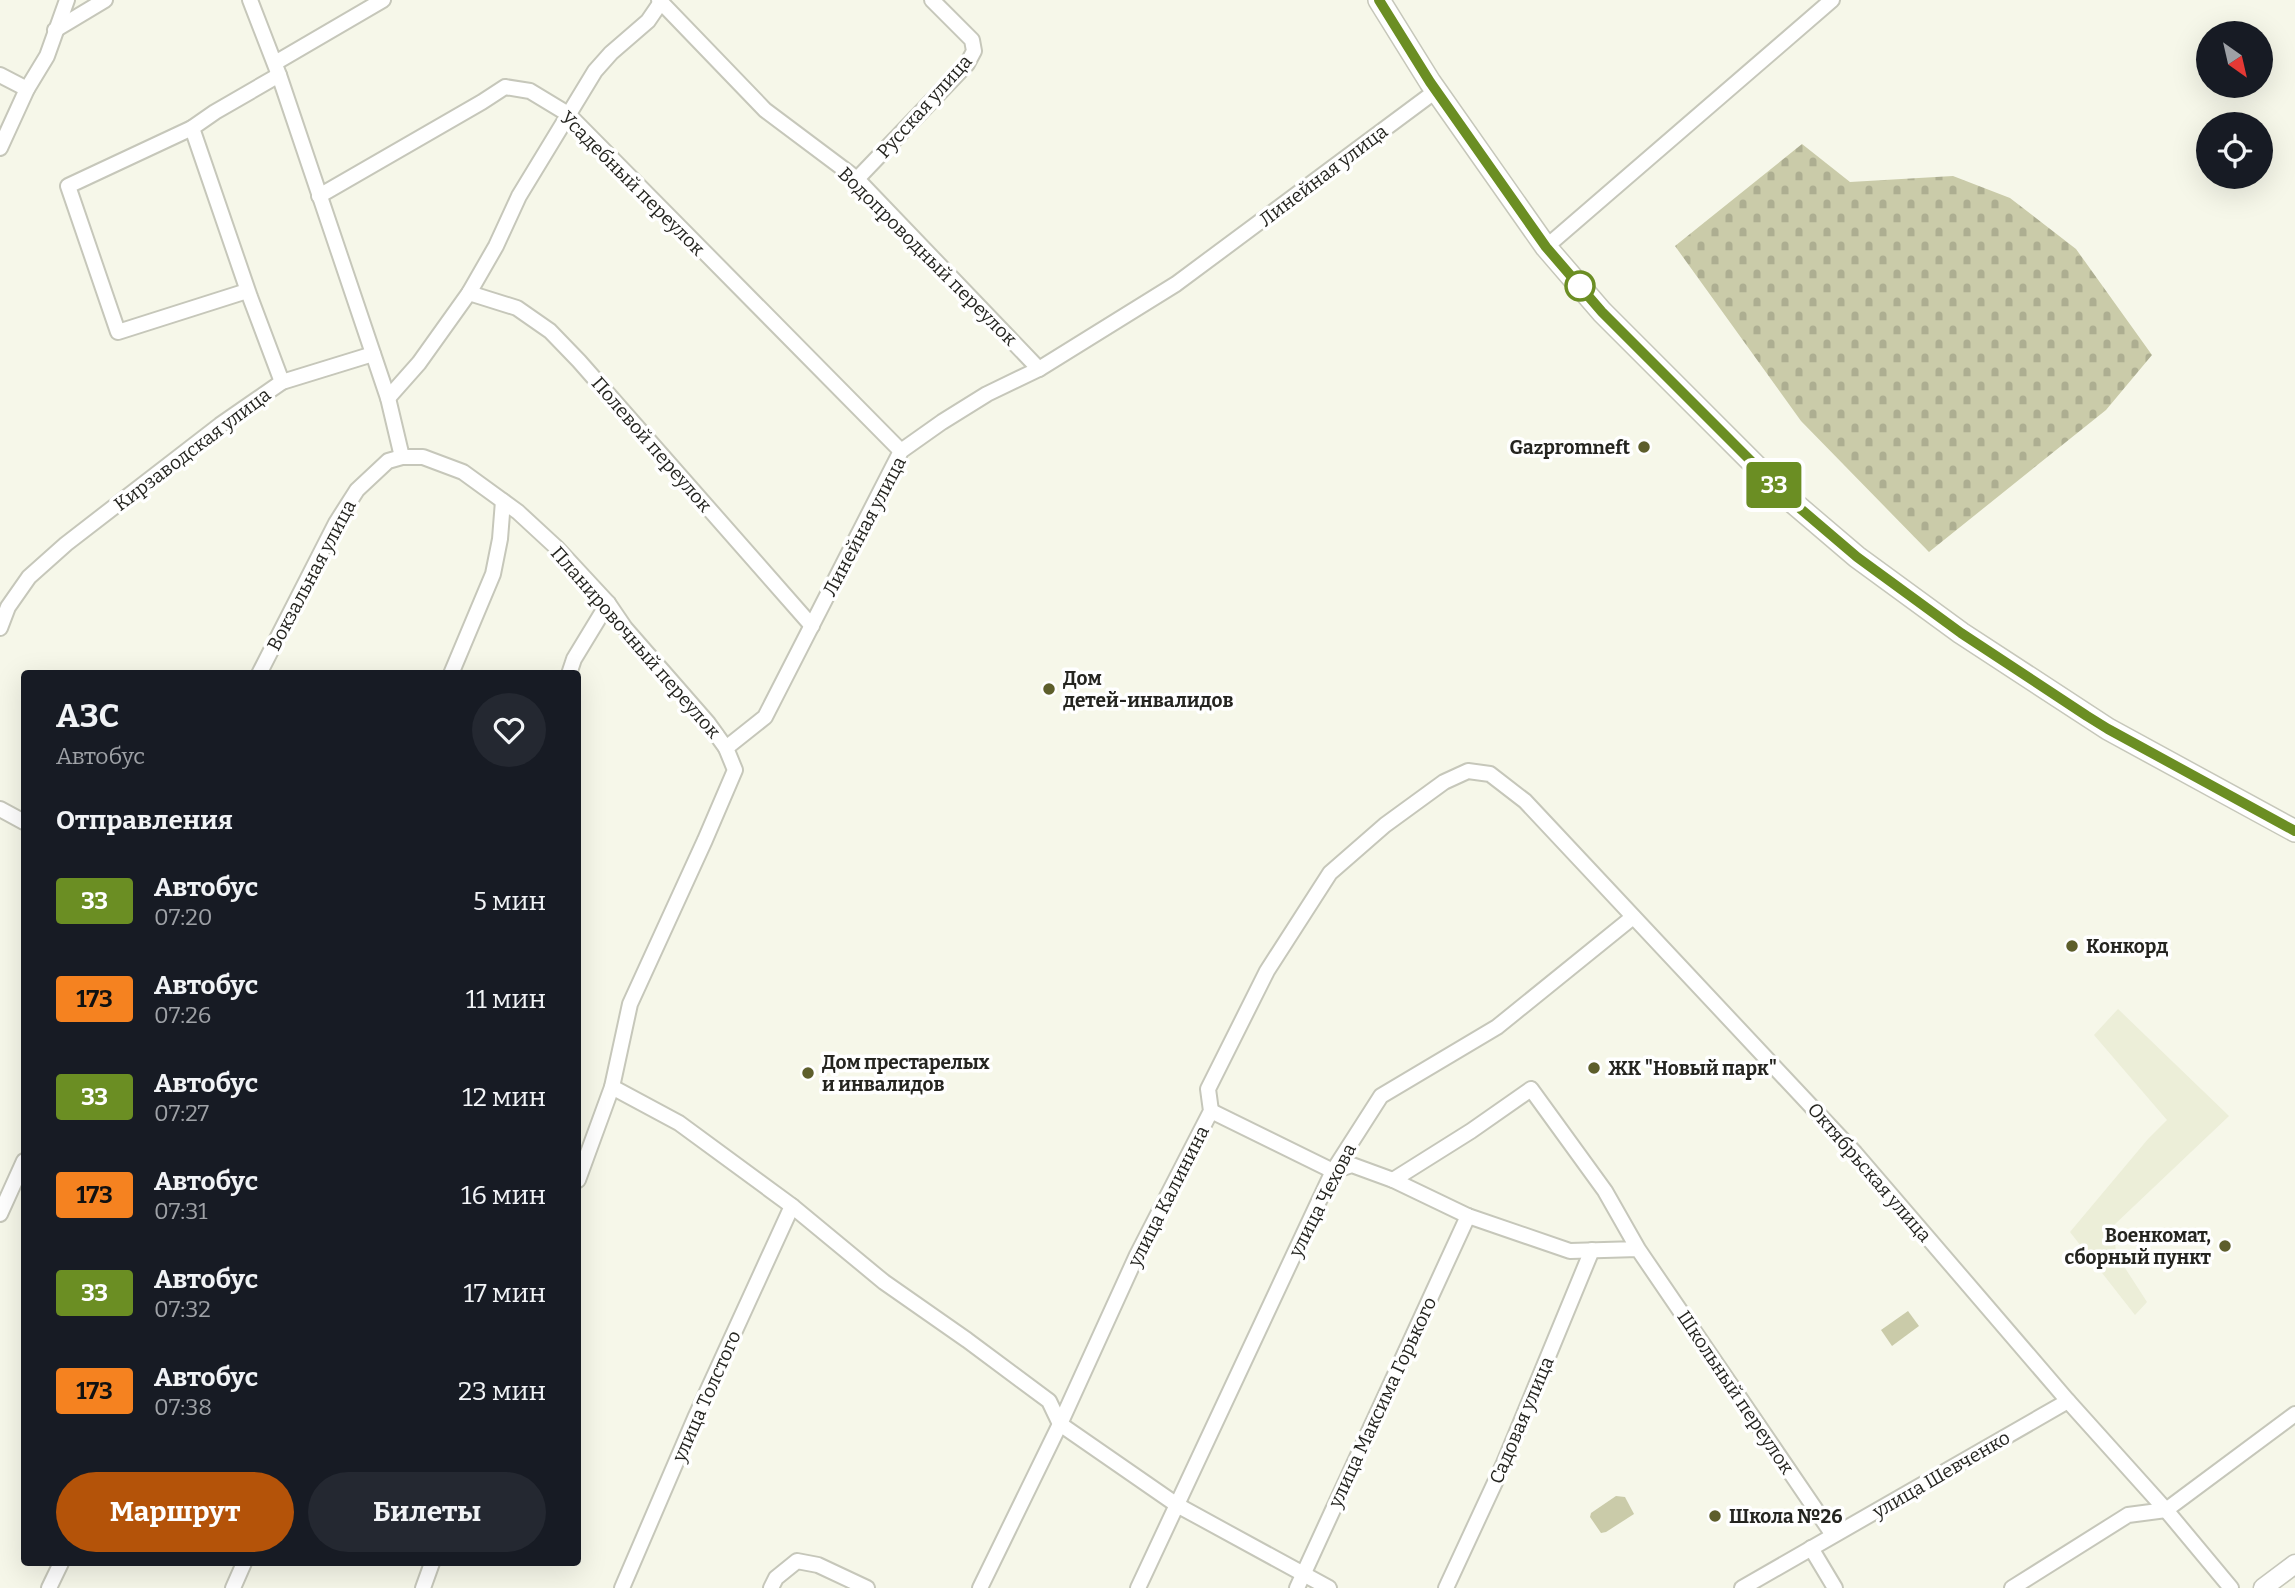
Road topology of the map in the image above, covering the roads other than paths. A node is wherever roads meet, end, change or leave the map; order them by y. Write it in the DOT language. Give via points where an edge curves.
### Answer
graph roads {
  1 [pos="67,0"];
  2 [pos="105,0"];
  3 [pos="250,0"];
  4 [pos="383,0"];
  5 [pos="932,0"];
  6 [pos="1379,0"];
  7 [pos="1832,0"];
  8 [pos="660,1"];
  9 [pos="55,30"];
  10 [pos="276,69"];
  11 [pos="0,75"];
  12 [pos="27,89"];
  13 [pos="1437,90"];
  14 [pos="568,114"];
  15 [pos="192,128"];
  16 [pos="0,148"];
  17 [pos="857,179"];
  18 [pos="319,196"];
  19 [pos="1546,247"];
  20 [pos="247,291"];
  21 [pos="469,293"];
  22 [pos="373,354"];
  23 [pos="1040,369"];
  24 [pos="282,382"];
  25 [pos="388,398"];
  26 [pos="901,451"];
  27 [pos="402,457"];
  28 [pos="503,502"];
  29 [pos="608,603"];
  30 [pos="812,626"];
  31 [pos="0,628"];
  32 [pos="261,670"];
  33 [pos="453,670"];
  34 [pos="570,670"];
  35 [pos="726,748"];
  36 [pos="1490,774"];
  37 [pos="0,809"];
  38 [pos="21,820"];
  39 [pos="2295,831"];
  40 [pos="1633,917"];
  41 [pos="612,1087"];
  42 [pos="1211,1111"];
  43 [pos="21,1168"];
  44 [pos="1333,1171"];
  45 [pos="581,1172"];
  46 [pos="1393,1180"];
  47 [pos="792,1206"];
  48 [pos="0,1214"];
  49 [pos="1468,1216"];
  50 [pos="1638,1249"];
  51 [pos="1592,1250"];
  52 [pos="2068,1401"];
  53 [pos="2295,1414"];
  54 [pos="1060,1424"];
  55 [pos="1177,1505"];
  56 [pos="2166,1510"];
  57 [pos="1833,1535"];
  58 [pos="1811,1548"];
  59 [pos="2295,1564"];
  60 [pos="60,1566"];
  61 [pos="243,1566"];
  62 [pos="431,1566"];
  63 [pos="1299,1581"];
  64 [pos="773,1583"];
  65 [pos="49,1588"];
  66 [pos="233,1588"];
  67 [pos="423,1588"];
  68 [pos="622,1588"];
  69 [pos="867,1588"];
  70 [pos="980,1588"];
  71 [pos="1138,1588"];
  72 [pos="1329,1588"];
  73 [pos="1446,1588"];
  74 [pos="1742,1588"];
  75 [pos="1835,1588"];
  76 [pos="2011,1588"];
  77 [pos="2231,1588"];
  78 [pos="2263,1588"];
  1 -- 9 [label="street"];
  2 -- 9 [label="street"];
  3 -- 10 [label="street"];
  4 -- 10 [label="street"];
  5 -- 17 [label="street, Русская улица" via="972,40 974,51 967,64"];
  6 -- 13 [label="highway"];
  7 -- 19 [label="street"];
  8 -- 14 [label="street" via="648,21 595,71"];
  8 -- 17 [label="street, Водопроводный переулок" via="765,110"];
  9 -- 12 [label="street" via="47,56"];
  10 -- 15 [label="street"];
  10 -- 18 [label="street"];
  11 -- 12 [label="street"];
  12 -- 16 [label="street"];
  13 -- 19 [label="highway"];
  13 -- 23 [label="street, Линейная улица" via="1176,284"];
  14 -- 18 [label="street, Усадебный переулок" via="530,91 505,87"];
  14 -- 21 [label="street"];
  14 -- 26 [label="street, Усадебный переулок"];
  15 -- 20 [label="street"];
  15 -- 20 [label="street" via="68,186 118,332"];
  17 -- 23 [label="street, Водопроводный переулок"];
  18 -- 22 [label="street"];
  19 -- 39 [label="highway" via="1602,312 1781,491 1857,557 1961,633 2108,729"];
  20 -- 24 [label="street"];
  21 -- 25 [label="street"];
  21 -- 30 [label="street, Полевой переулок" via="517,308 550,331"];
  22 -- 24 [label="street, Кирзаводская улица"];
  22 -- 25 [label="street"];
  23 -- 26 [label="street, Линейная улица" via="987,394"];
  24 -- 31 [label="street, Кирзаводская улица" via="66,544 29,578 8,607"];
  25 -- 27 [label="street"];
  26 -- 30 [label="street, Линейная улица"];
  27 -- 28 [label="street, Планировочный переулок" via="424,457 463,472"];
  27 -- 32 [label="street, Вокзальная улица" via="388,461 357,490"];
  28 -- 29 [label="street, Планировочный переулок" via="557,548"];
  28 -- 33 [label="street" via="492,574"];
  29 -- 34 [label="street"];
  29 -- 35 [label="street, Планировочный переулок"];
  30 -- 35 [label="street, Линейная улица" via="765,717"];
  35 -- 41 [label="street" via="734,770 630,1003"];
  36 -- 40 [label="street, Октябрьская улица" via="1525,801"];
  36 -- 42 [label="street, улица Калинина" via="1468,771 1444,782 1330,873 1267,971 1208,1089"];
  37 -- 38 [label="street"];
  40 -- 44 [label="street, улица Чехова" via="1497,1027 1381,1096"];
  40 -- 52 [label="street, Октябрьская улица" via="1855,1153"];
  41 -- 45 [label="street"];
  41 -- 47 [label="street" via="679,1124"];
  42 -- 44 [label="street"];
  42 -- 54 [label="street, улица Калинина" via="1137,1255"];
  43 -- 48 [label="street"];
  44 -- 46 [label="street" via="1352,1165"];
  44 -- 55 [label="street, улица Чехова"];
  46 -- 49 [label="street"];
  46 -- 50 [label="street, Школьный переулок" via="1531,1089 1605,1191"];
  47 -- 54 [label="street" via="884,1282 1049,1401"];
  47 -- 68 [label="street, улица Толстого"];
  49 -- 51 [label="street" via="1570,1251"];
  49 -- 63 [label="street, улица Максима Горького"];
  50 -- 51 [label="street"];
  50 -- 57 [label="street, Школьный переулок"];
  51 -- 73 [label="street, Садовая улица" via="1504,1463"];
  52 -- 56 [label="street, Октябрьская улица"];
  52 -- 57 [label="street, улица Шевченко"];
  53 -- 56 [label="street"];
  54 -- 55 [label="street"];
  54 -- 70 [label="street, улица Калинина"];
  55 -- 63 [label="street"];
  55 -- 71 [label="street, улица Чехова"];
  56 -- 76 [label="street" via="2129,1515"];
  56 -- 77 [label="street, Октябрьская улица"];
  57 -- 58 [label="street, улица Шевченко"];
  58 -- 74 [label="street, улица Шевченко"];
  58 -- 75 [label="street"];
  59 -- 78 [label="main road"];
  60 -- 65 [label="street"];
  61 -- 66 [label="street"];
  62 -- 67 [label="street"];
  63 -- 72 [label="street"];
  64 -- 69 [label="street" via="797,1560"];
}
